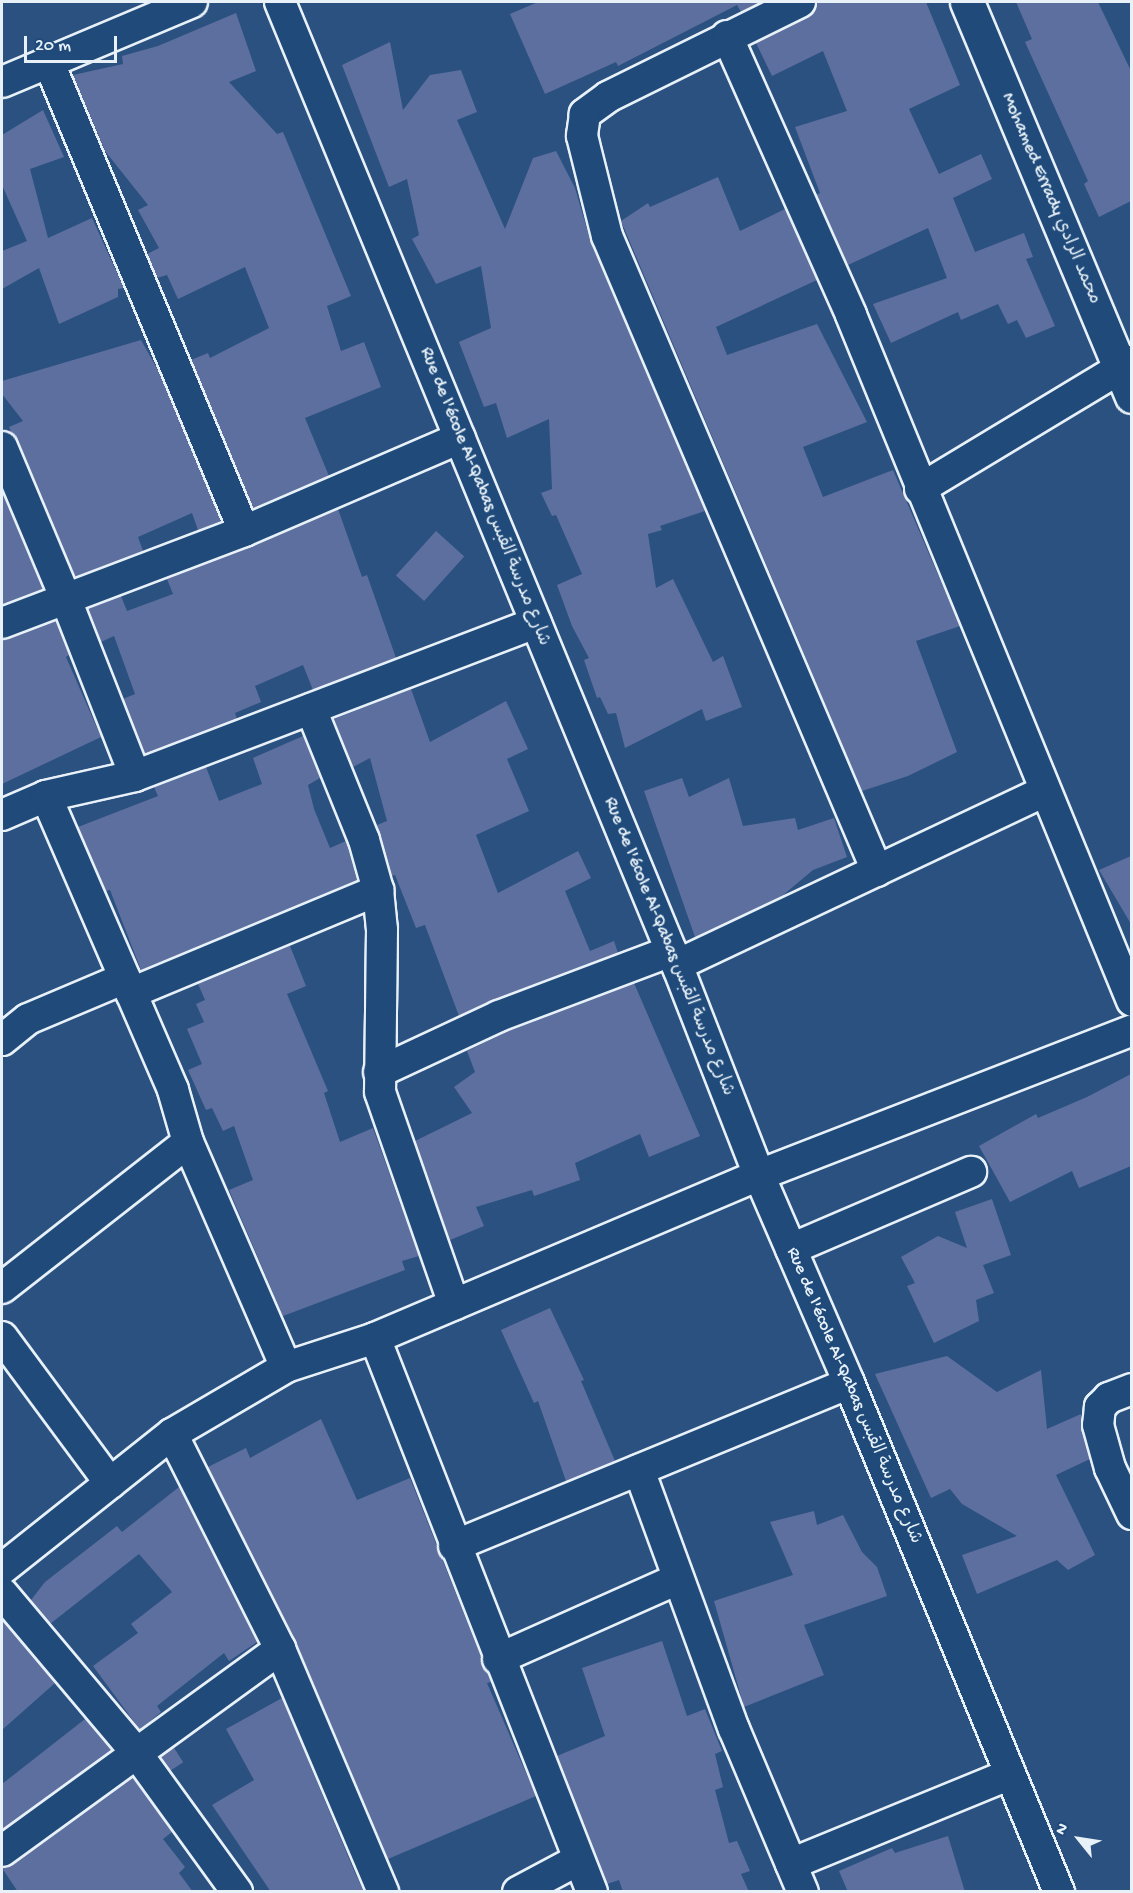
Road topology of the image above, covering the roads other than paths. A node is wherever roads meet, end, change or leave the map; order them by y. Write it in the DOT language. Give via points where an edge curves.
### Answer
graph roads {
  1 [pos="192,2"];
  2 [pos="280,2"];
  3 [pos="800,2"];
  4 [pos="967,2"];
  5 [pos="727,36"];
  6 [pos="49,63"];
  7 [pos="2,82"];
  8 [pos="1128,375"];
  9 [pos="460,438"];
  10 [pos="2,447"];
  11 [pos="920,489"];
  12 [pos="244,531"];
  13 [pos="65,597"];
  14 [pos="2,622"];
  15 [pos="536,623"];
  16 [pos="311,709"];
  17 [pos="135,776"];
  18 [pos="1043,792"];
  19 [pos="46,796"];
  20 [pos="2,815"];
  21 [pos="876,871"];
  22 [pos="378,890"];
  23 [pos="674,958"];
  24 [pos="128,986"];
  25 [pos="1131,1001"];
  26 [pos="1131,1030"];
  27 [pos="2,1040"];
  28 [pos="379,1072"];
  29 [pos="188,1142"];
  30 [pos="971,1172"];
  31 [pos="759,1175"];
  32 [pos="791,1250"];
  33 [pos="2,1288"];
  34 [pos="454,1305"];
  35 [pos="2,1337"];
  36 [pos="375,1338"];
  37 [pos="286,1367"];
  38 [pos="849,1383"];
  39 [pos="1131,1389"];
  40 [pos="172,1434"];
  41 [pos="639,1470"];
  42 [pos="110,1483"];
  43 [pos="1131,1514"];
  44 [pos="454,1546"];
  45 [pos="2,1569"];
  46 [pos="678,1579"];
  47 [pos="2,1593"];
  48 [pos="280,1649"];
  49 [pos="498,1659"];
  50 [pos="135,1751"];
  51 [pos="1010,1774"];
  52 [pos="2,1851"];
  53 [pos="578,1860"];
  54 [pos="791,1864"];
  55 [pos="237,1892"];
  56 [pos="383,1892"];
  57 [pos="518,1892"];
  58 [pos="592,1892"];
  59 [pos="803,1892"];
  60 [pos="1059,1892"];
  1 -- 6 [label="street"];
  2 -- 9 [label="street, Rue de l'école Al-Qabas شارع مدرسة القبس"];
  3 -- 5 [label="street"];
  4 -- 8 [label="street, Mohamed Errady محمد الرادي"];
  5 -- 11 [label="street" via="851,315"];
  5 -- 21 [label="street" via="608,97 585,114 582,136 608,236"];
  6 -- 7 [label="street"];
  6 -- 12 [label="street"];
  8 -- 11 [label="street"];
  9 -- 12 [label="street"];
  9 -- 15 [label="street, Rue de l'école Al-Qabas شارع مدرسة القبس"];
  10 -- 13 [label="street"];
  11 -- 18 [label="street"];
  12 -- 13 [label="street"];
  13 -- 14 [label="street"];
  13 -- 17 [label="street"];
  15 -- 16 [label="street"];
  15 -- 23 [label="street, Rue de l'école Al-Qabas شارع مدرسة القبس"];
  16 -- 17 [label="street"];
  16 -- 22 [label="street" via="364,840"];
  17 -- 19 [label="street"];
  18 -- 21 [label="street"];
  18 -- 25 [label="street"];
  19 -- 20 [label="street"];
  19 -- 24 [label="street"];
  21 -- 23 [label="street"];
  22 -- 24 [label="street"];
  22 -- 28 [label="street" via="382,930"];
  23 -- 28 [label="street" via="499,1016"];
  23 -- 31 [label="street, Rue de l'école Al-Qabas شارع مدرسة القبس"];
  24 -- 27 [label="street" via="28,1019"];
  24 -- 29 [label="street" via="173,1090"];
  26 -- 31 [label="street"];
  28 -- 34 [label="street" via="380,1092"];
  29 -- 33 [label="street"];
  29 -- 37 [label="street"];
  30 -- 32 [label="street"];
  31 -- 32 [label="street, Rue de l'école Al-Qabas شارع مدرسة القبس"];
  31 -- 34 [label="street"];
  32 -- 38 [label="street, Rue de l'école Al-Qabas شارع مدرسة القبس"];
  34 -- 36 [label="street"];
  35 -- 42 [label="street"];
  36 -- 37 [label="street"];
  36 -- 44 [label="street"];
  37 -- 40 [label="street"];
  38 -- 41 [label="street"];
  38 -- 51 [label="street, Rue de l'école Al-Qabas شارع مدرسة القبس"];
  39 -- 43 [label="street" via="1109,1398 1100,1407 1098,1425 1110,1467"];
  40 -- 42 [label="street"];
  40 -- 48 [label="street"];
  41 -- 44 [label="street"];
  41 -- 46 [label="street"];
  42 -- 45 [label="street"];
  44 -- 49 [label="street"];
  46 -- 49 [label="street"];
  46 -- 54 [label="street"];
  47 -- 50 [label="street"];
  48 -- 50 [label="street"];
  48 -- 56 [label="street"];
  49 -- 53 [label="street"];
  50 -- 52 [label="street"];
  50 -- 55 [label="street"];
  51 -- 54 [label="street"];
  51 -- 60 [label="street, Rue de l'école Al-Qabas شارع مدرسة القبس"];
  53 -- 57 [label="street"];
  53 -- 58 [label="street"];
  54 -- 59 [label="street"];
}
